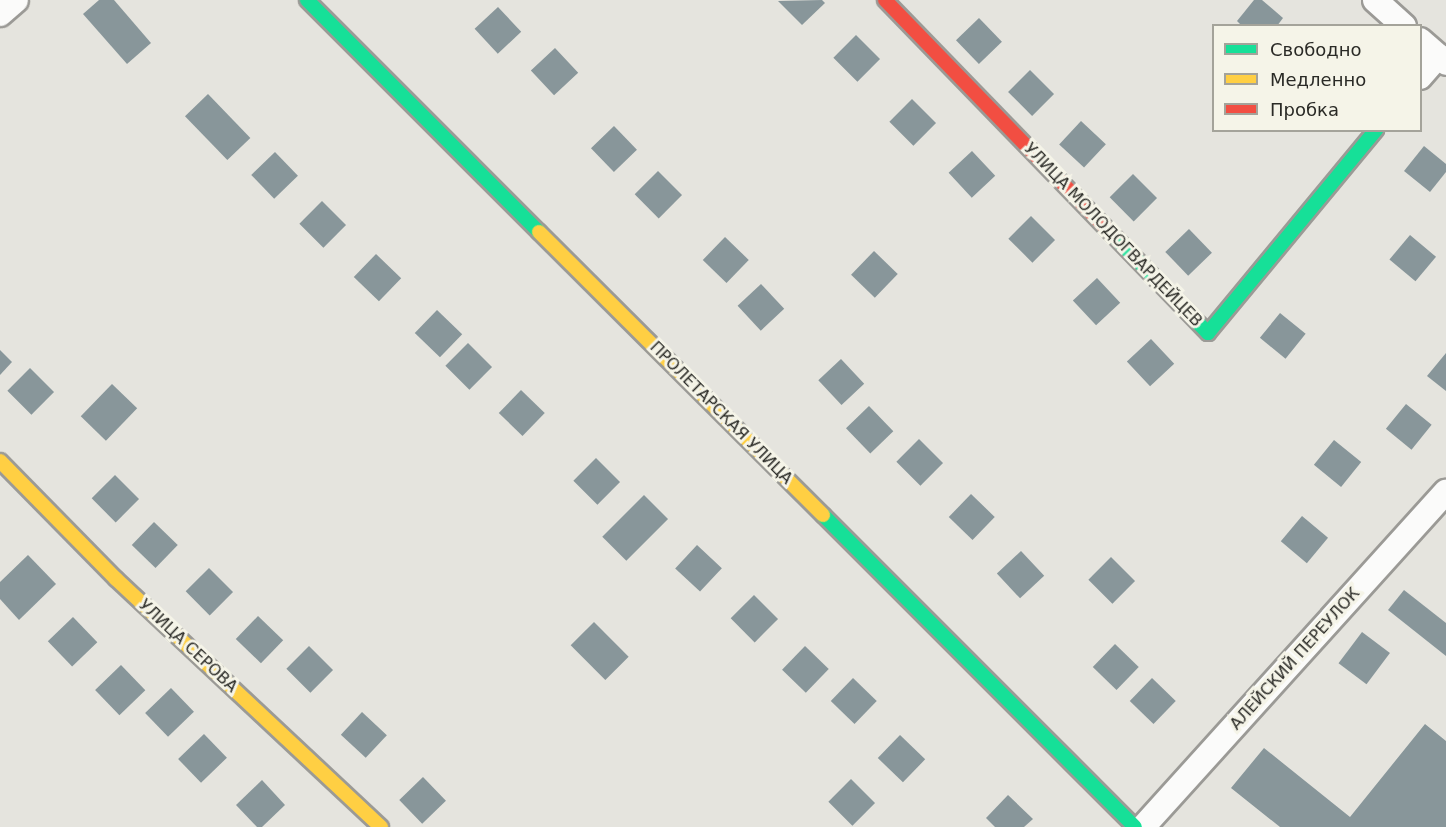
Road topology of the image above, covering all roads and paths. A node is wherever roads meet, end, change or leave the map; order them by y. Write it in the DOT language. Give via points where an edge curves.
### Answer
graph roads {
  1 [pos="16,0"];
  2 [pos="307,0"];
  3 [pos="885,0"];
  4 [pos="1375,0"];
  5 [pos="0,14"];
  6 [pos="1402,24"];
  7 [pos="1435,53"];
  8 [pos="1422,74"];
  9 [pos="1374,132"];
  10 [pos="0,461"];
  11 [pos="1446,492"];
  12 [pos="381,827"];
  13 [pos="1135,827"];
  14 [pos="1143,827"];
  1 -- 5 [label="street"];
  2 -- 13 [label="street, ПРОЛЕТАРСКАЯ УЛИЦА"];
  3 -- 9 [label="street, УЛИЦА МОЛОДОГВАРДЕЙЦЕВ" via="1208,333"];
  4 -- 6 [label="street"];
  7 -- 8 [label="street"];
  10 -- 12 [label="street, УЛИЦА СЕРОВА" via="116,579"];
  11 -- 14 [label="street, АЛЕЙСКИЙ ПЕРЕУЛОК"];
}
